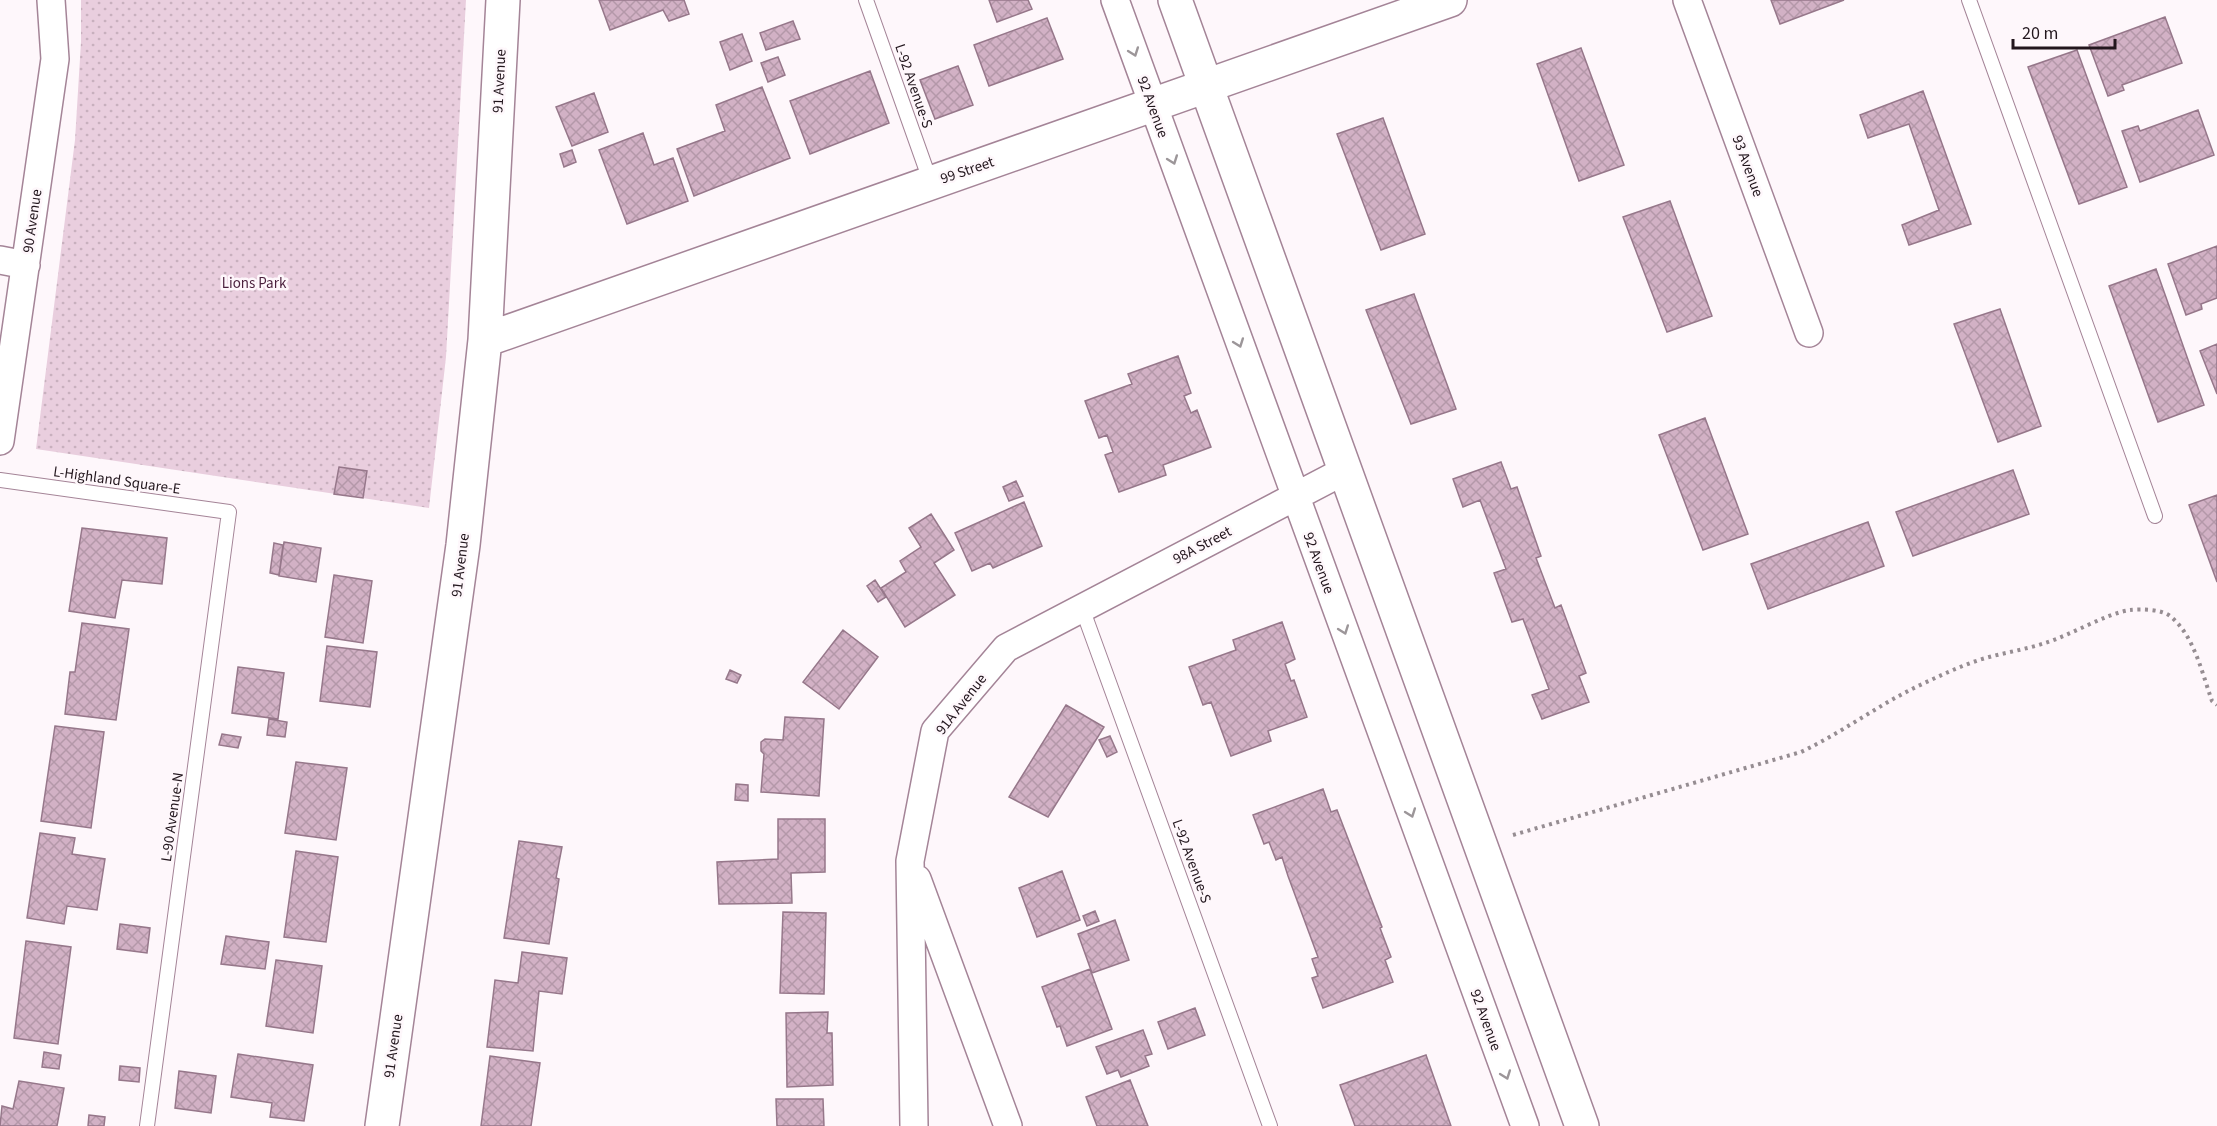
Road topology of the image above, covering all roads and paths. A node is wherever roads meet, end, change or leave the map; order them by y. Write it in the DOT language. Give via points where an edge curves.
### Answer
graph roads {
  1 [pos="51,0"];
  2 [pos="503,0"];
  3 [pos="866,0"];
  4 [pos="1115,0"];
  5 [pos="1175,0"];
  6 [pos="1450,0"];
  7 [pos="1687,0"];
  8 [pos="1969,0"];
  9 [pos="1207,87"];
  10 [pos="1152,105"];
  11 [pos="931,183"];
  12 [pos="0,260"];
  13 [pos="26,265"];
  14 [pos="1809,333"];
  15 [pos="485,340"];
  16 [pos="0,441"];
  17 [pos="1344,471"];
  18 [pos="0,480"];
  19 [pos="1295,496"];
  20 [pos="229,512"];
  21 [pos="2155,516"];
  22 [pos="1071,614"];
  23 [pos="2217,705"];
  24 [pos="1513,835"];
  25 [pos="910,861"];
  26 [pos="147,1126"];
  27 [pos="382,1126"];
  28 [pos="914,1126"];
  29 [pos="1008,1126"];
  30 [pos="1270,1126"];
  31 [pos="1525,1126"];
  32 [pos="1582,1126"];
  1 -- 13 [label="street, 90 Avenue" via="55,59"];
  2 -- 15 [label="street, 91 Avenue"];
  3 -- 11 [label="lane, L-92 Avenue-S"];
  4 -- 10 [label="street, 92 Avenue, one-way"];
  5 -- 9 [label="street"];
  6 -- 9 [label="street, 99 Street"];
  7 -- 14 [label="street, 93 Avenue"];
  8 -- 21 [label="lane"];
  9 -- 10 [label="street, 99 Street"];
  9 -- 17 [label="street"];
  10 -- 11 [label="street, 99 Street"];
  10 -- 19 [label="street, 92 Avenue, one-way"];
  11 -- 15 [label="street, 99 Street"];
  12 -- 13 [label="street"];
  13 -- 16 [label="street, 90 Avenue"];
  15 -- 27 [label="street, 91 Avenue" via="463,545"];
  17 -- 19 [label="street, 98A Street"];
  17 -- 32 [label="street"];
  18 -- 20 [label="lane, L-Highland Square-E"];
  19 -- 22 [label="street, 98A Street"];
  19 -- 31 [label="street, 92 Avenue, one-way"];
  20 -- 26 [label="lane, L-90 Avenue-N"];
  22 -- 25 [label="street, 91A Avenue" via="1006,648 935,731"];
  22 -- 30 [label="lane, L-92 Avenue-S"];
  23 -- 24 [label="path" via="2186,634 2169,615 2154,610 2130,610 2047,643 1980,660 1948,673 1802,752"];
  25 -- 28 [label="street, 91A Avenue"];
  25 -- 29 [label="street"];
}
